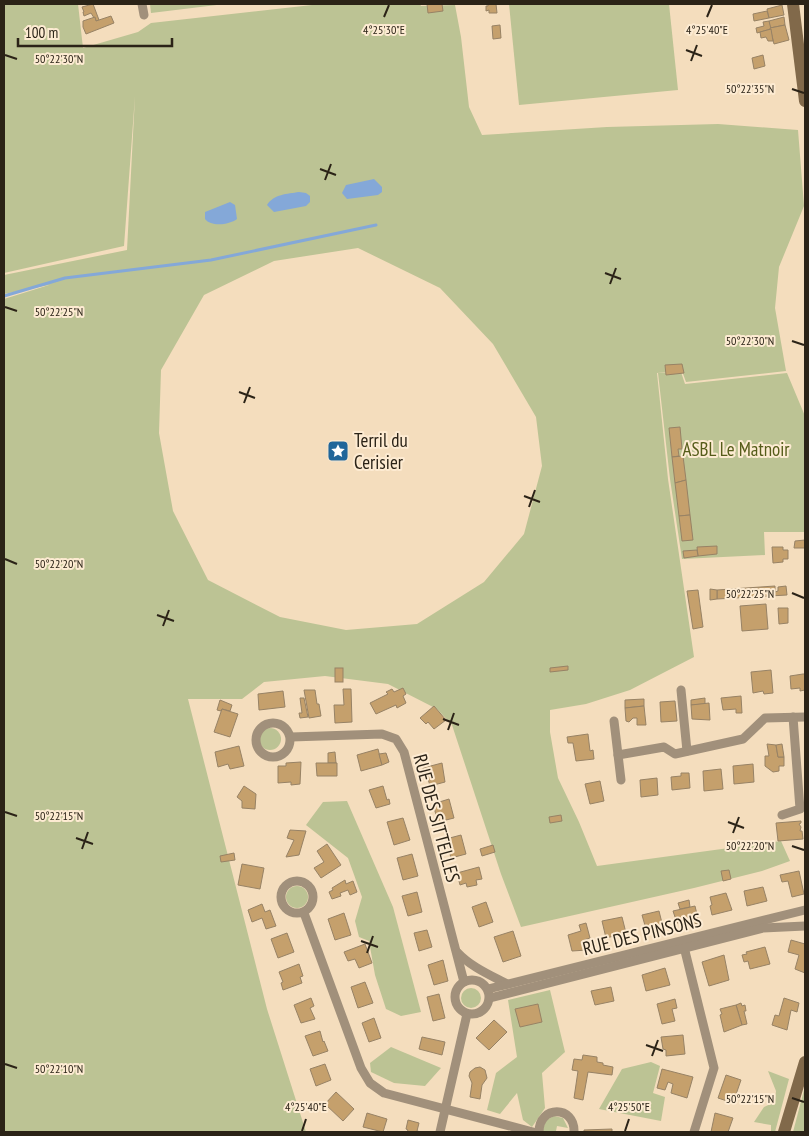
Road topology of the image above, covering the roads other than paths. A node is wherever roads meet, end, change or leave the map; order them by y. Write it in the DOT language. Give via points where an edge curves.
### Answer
graph roads {
  1 [pos="142,4"];
  2 [pos="793,4"];
  3 [pos="144,15"];
  4 [pos="805,101"];
  5 [pos="681,690"];
  6 [pos="793,717"];
  7 [pos="805,717"];
  8 [pos="614,721"];
  9 [pos="291,737"];
  10 [pos="687,751"];
  11 [pos="618,754"];
  12 [pos="621,780"];
  13 [pos="803,802"];
  14 [pos="782,815"];
  15 [pos="805,910"];
  16 [pos="304,913"];
  17 [pos="805,926"];
  18 [pos="683,944"];
  19 [pos="456,952"];
  20 [pos="464,982"];
  21 [pos="507,984"];
  22 [pos="489,994"];
  23 [pos="467,1014"];
  24 [pos="805,1062"];
  25 [pos="446,1110"];
  26 [pos="440,1132"];
  27 [pos="532,1132"];
  28 [pos="539,1132"];
  29 [pos="574,1132"];
  30 [pos="694,1132"];
  31 [pos="784,1132"];
  1 -- 3 [label="street"];
  2 -- 4 [label="street"];
  5 -- 10 [label="street"];
  6 -- 7 [label="street"];
  6 -- 10 [label="street" via="766,718 742,738"];
  6 -- 13 [label="street"];
  8 -- 11 [label="street"];
  9 -- 19 [label="street, RUE DES SITTELLES" via="382,734 396,739 404,752"];
  10 -- 11 [label="street" via="676,754 664,748"];
  11 -- 12 [label="street"];
  13 -- 14 [label="street" via="800,808"];
  15 -- 18 [label="street, RUE DES PINSONS"];
  16 -- 25 [label="street" via="361,1068 370,1083 384,1093"];
  17 -- 18 [label="street, RUE DES PINSONS" via="763,928"];
  18 -- 21 [label="street, RUE DES PINSONS"];
  18 -- 22 [label="street, RUE DES PINSONS"];
  18 -- 30 [label="street" via="714,1068"];
  19 -- 20 [label="street, RUE DES SITTELLES"];
  19 -- 21 [label="street"];
  20 -- 22 [label="street" via="479,981"];
  20 -- 23 [label="street" via="456,992 455,1000 460,1010"];
  21 -- 22 [label="street, RUE DES PINSONS"];
  22 -- 23 [label="street" via="483,1011"];
  23 -- 25 [label="street"];
  24 -- 31 [label="street"];
  25 -- 26 [label="street"];
  25 -- 27 [label="street"];
  28 -- 29 [label="street" via="545,1116 556,1112 570,1118"];
}
